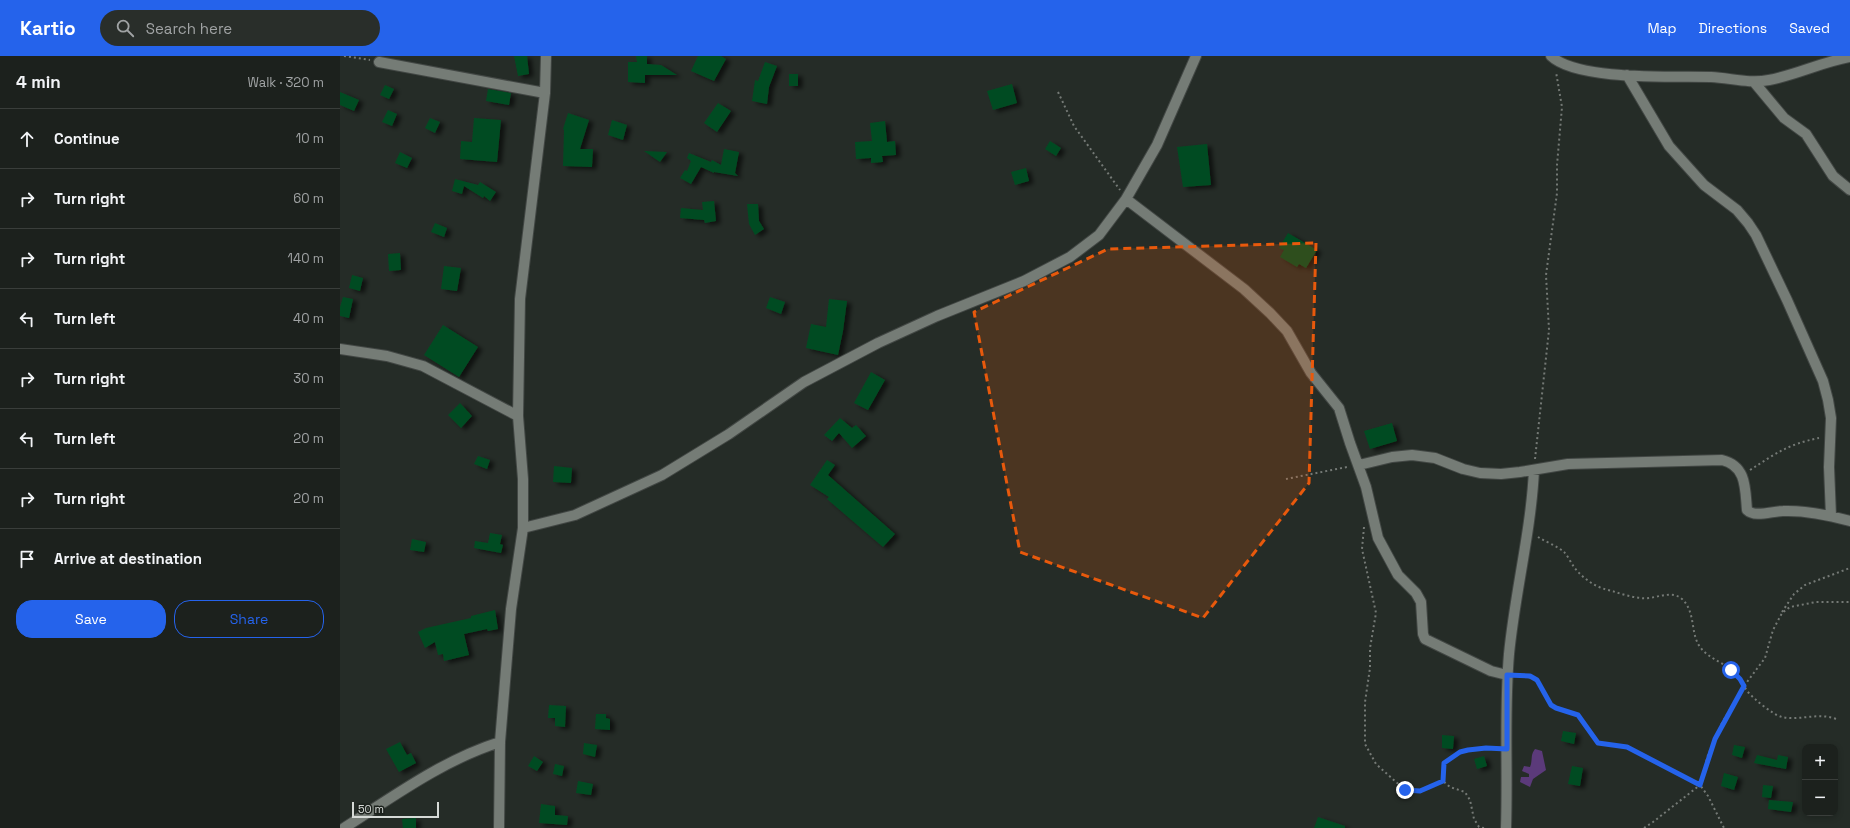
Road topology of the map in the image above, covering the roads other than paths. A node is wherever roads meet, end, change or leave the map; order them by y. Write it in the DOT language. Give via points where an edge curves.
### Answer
graph roads {
  1 [pos="546,56"];
  2 [pos="1196,56"];
  3 [pos="1553,57"];
  4 [pos="1850,57"];
  5 [pos="379,62"];
  6 [pos="1627,75"];
  7 [pos="1754,82"];
  8 [pos="545,93"];
  9 [pos="1850,190"];
  10 [pos="1126,199"];
  11 [pos="340,349"];
  12 [pos="518,416"];
  13 [pos="1358,466"];
  14 [pos="1534,470"];
  15 [pos="1831,516"];
  16 [pos="1850,521"];
  17 [pos="523,528"];
  18 [pos="1507,675"];
  19 [pos="500,742"];
  20 [pos="344,828"];
  21 [pos="499,828"];
  22 [pos="1506,828"];
  1 -- 8 [label="street"];
  2 -- 10 [label="street" via="1157,145"];
  3 -- 6 [label="street" via="1572,67"];
  4 -- 7 [label="street" via="1827,61 1782,77"];
  5 -- 8 [label="street"];
  6 -- 7 [label="street" via="1711,77"];
  6 -- 15 [label="street" via="1669,146 1704,186 1737,210 1756,235 1823,381 1831,418"];
  7 -- 9 [label="street" via="1784,118 1806,134 1833,176"];
  8 -- 12 [label="street" via="520,298"];
  10 -- 13 [label="street" via="1244,289 1286,331 1311,373 1339,408"];
  10 -- 17 [label="street" via="1099,235 1070,257 1024,281 885,340 804,382 729,434 662,474 575,514"];
  11 -- 12 [label="street" via="387,356 423,366"];
  12 -- 17 [label="street" via="523,479"];
  13 -- 14 [label="street" via="1392,457 1412,455 1435,458 1480,473 1501,474"];
  13 -- 18 [label="street" via="1366,487 1378,538 1398,575 1416,593 1421,602 1425,639 1491,671"];
  14 -- 15 [label="street" via="1568,464 1722,460 1731,462 1740,473 1747,491 1747,510 1750,512 1754,514 1799,511"];
  14 -- 18 [label="street" via="1531,509"];
  15 -- 16 [label="street"];
  17 -- 19 [label="street" via="511,609"];
  18 -- 22 [label="street"];
  19 -- 20 [label="street" via="442,766"];
  19 -- 21 [label="street"];
}
